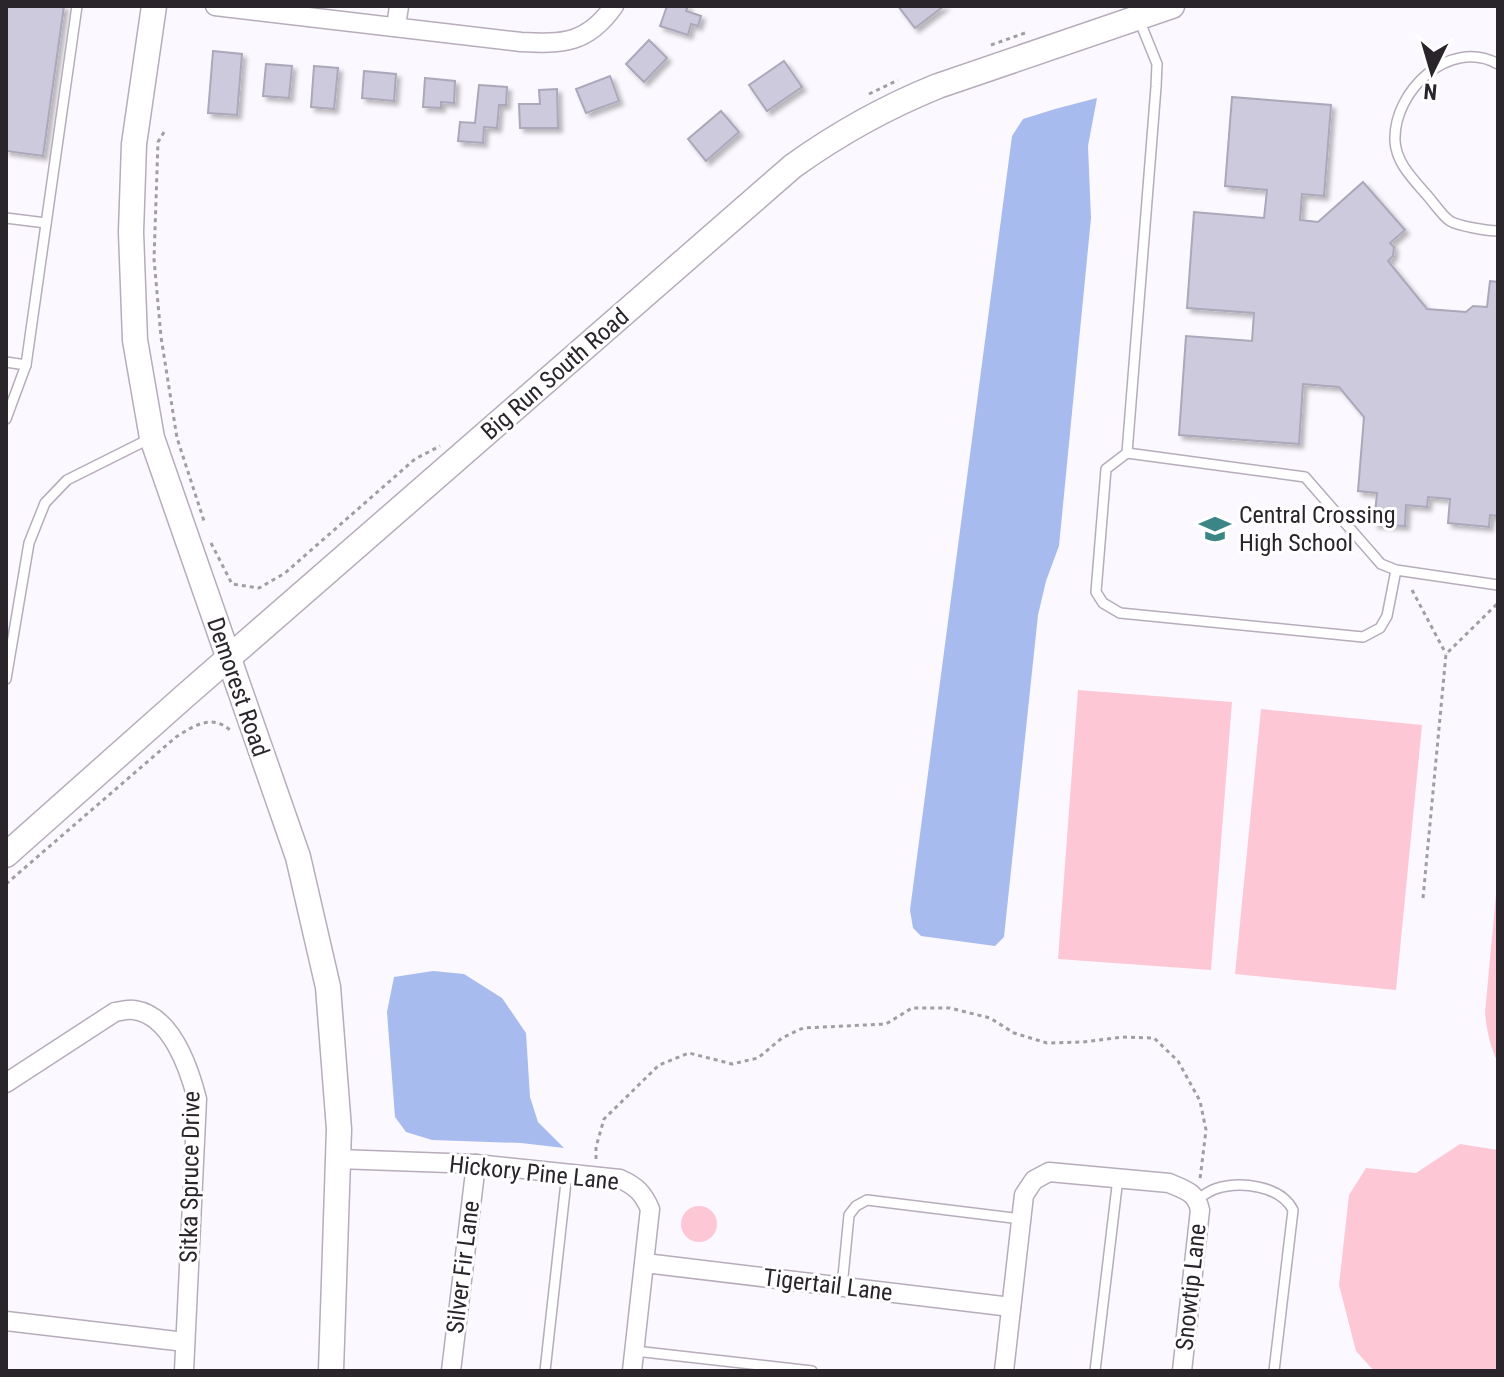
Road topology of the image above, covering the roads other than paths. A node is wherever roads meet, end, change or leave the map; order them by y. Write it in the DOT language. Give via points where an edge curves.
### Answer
graph roads {
  1 [pos="77,6"];
  2 [pos="154,6"];
  3 [pos="215,6"];
  4 [pos="399,6"];
  5 [pos="614,6"];
  6 [pos="1172,6"];
  7 [pos="1136,11"];
  8 [pos="396,27"];
  9 [pos="1498,64"];
  10 [pos="6,218"];
  11 [pos="46,223"];
  12 [pos="1498,231"];
  13 [pos="6,362"];
  14 [pos="26,365"];
  15 [pos="6,419"];
  16 [pos="152,438"];
  17 [pos="1127,453"];
  18 [pos="1396,570"];
  19 [pos="1498,585"];
  20 [pos="229,657"];
  21 [pos="6,679"];
  22 [pos="6,855"];
  23 [pos="6,1083"];
  24 [pos="338,1159"];
  25 [pos="476,1164"];
  26 [pos="567,1173"];
  27 [pos="1118,1178"];
  28 [pos="1197,1199"];
  29 [pos="1021,1219"];
  30 [pos="645,1263"];
  31 [pos="842,1287"];
  32 [pos="1011,1307"];
  33 [pos="6,1321"];
  34 [pos="185,1342"];
  35 [pos="635,1351"];
  36 [pos="184,1371"];
  37 [pos="331,1371"];
  38 [pos="451,1371"];
  39 [pos="545,1371"];
  40 [pos="632,1371"];
  41 [pos="812,1371"];
  42 [pos="1004,1371"];
  43 [pos="1095,1371"];
  44 [pos="1182,1371"];
  45 [pos="1274,1371"];
  1 -- 11 [label="lane"];
  2 -- 16 [label="street, Demorest Road" via="134,144 131,232 135,340"];
  3 -- 8 [label="street"];
  4 -- 8 [label="street"];
  5 -- 8 [label="street" via="591,31 557,43"];
  6 -- 7 [label="street, Big Run South Road"];
  7 -- 17 [label="lane" via="1157,64"];
  7 -- 20 [label="street, Big Run South Road" via="903,100 793,166"];
  9 -- 12 [label="lane" via="1485,56 1449,59 1419,80 1399,109 1395,142 1404,169 1450,221"];
  10 -- 11 [label="lane"];
  11 -- 14 [label="lane"];
  13 -- 14 [label="lane"];
  14 -- 15 [label="lane"];
  16 -- 20 [label="street, Demorest Road"];
  16 -- 21 [label="lane" via="67,480 45,503 29,543"];
  17 -- 18 [label="lane" via="1305,477 1381,564"];
  17 -- 18 [label="lane" via="1106,469 1096,592 1120,613 1363,637 1380,628 1387,616"];
  18 -- 19 [label="lane"];
  20 -- 22 [label="street, Big Run South Road"];
  20 -- 24 [label="street, Demorest Road" via="298,857 328,987"];
  23 -- 34 [label="street, Sitka Spruce Drive" via="115,1012 151,1015 167,1031 182,1054 197,1099"];
  24 -- 25 [label="street, Hickory Pine Lane"];
  24 -- 37 [label="street, Demorest Road"];
  25 -- 26 [label="street, Hickory Pine Lane"];
  25 -- 38 [label="street, Silver Fir Lane"];
  26 -- 30 [label="street, Hickory Pine Lane" via="620,1179 635,1186 650,1209"];
  26 -- 39 [label="lane"];
  27 -- 28 [label="street, Snowtip Lane" via="1169,1183"];
  27 -- 29 [label="street, Snowtip Lane" via="1049,1172 1034,1180 1024,1195"];
  27 -- 43 [label="lane"];
  28 -- 44 [label="street, Snowtip Lane"];
  28 -- 45 [label="lane" via="1231,1186 1252,1187 1275,1191 1293,1210"];
  29 -- 31 [label="lane" via="867,1200 849,1215"];
  29 -- 32 [label="street"];
  30 -- 31 [label="street, Tigertail Lane"];
  30 -- 35 [label="street, Hickory Pine Lane"];
  31 -- 32 [label="street, Tigertail Lane"];
  32 -- 42 [label="street"];
  33 -- 34 [label="street"];
  34 -- 36 [label="street, Sitka Spruce Drive"];
  35 -- 40 [label="street, Hickory Pine Lane"];
  35 -- 41 [label="lane"];
}
